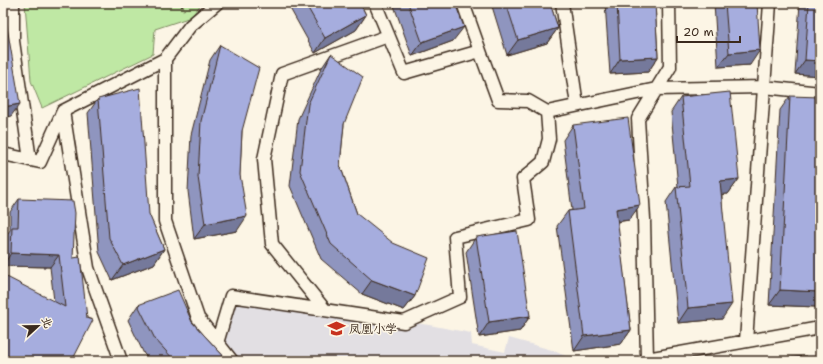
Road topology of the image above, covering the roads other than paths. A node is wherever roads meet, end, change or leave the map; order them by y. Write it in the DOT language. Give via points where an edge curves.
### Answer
graph roads {
  1 [pos="13,3"];
  2 [pos="217,3"];
  3 [pos="375,3"];
  4 [pos="463,3"];
  5 [pos="562,3"];
  6 [pos="669,3"];
  7 [pos="770,3"];
  8 [pos="388,36"];
  9 [pos="480,51"];
  10 [pos="165,59"];
  11 [pos="764,87"];
  12 [pos="656,89"];
  13 [pos="820,92"];
  14 [pos="577,105"];
  15 [pos="63,111"];
  16 [pos="547,112"];
  17 [pos="3,154"];
  18 [pos="30,160"];
  19 [pos="325,310"];
  20 [pos="820,328"];
  21 [pos="746,341"];
  22 [pos="217,343"];
  23 [pos="121,361"];
  24 [pos="232,361"];
  1 -- 18 [label="lane" via="13,41"];
  2 -- 10 [label="lane" via="190,26"];
  3 -- 8 [label="lane"];
  4 -- 9 [label="lane"];
  5 -- 14 [label="lane"];
  6 -- 12 [label="lane" via="670,67"];
  7 -- 11 [label="lane"];
  8 -- 9 [label="lane" via="404,73"];
  8 -- 19 [label="lane" via="282,74 264,159 272,244"];
  9 -- 16 [label="lane" via="498,100 528,101"];
  10 -- 15 [label="lane"];
  10 -- 22 [label="lane" via="165,221 198,318"];
  11 -- 12 [label="lane"];
  11 -- 13 [label="lane"];
  11 -- 21 [label="lane"];
  12 -- 14 [label="lane"];
  12 -- 21 [label="lane" via="638,119 644,219 647,359"];
  14 -- 16 [label="lane"];
  15 -- 18 [label="lane" via="40,162"];
  15 -- 23 [label="lane" via="88,268"];
  16 -- 19 [label="lane" via="549,139 543,162 523,179 529,220 455,237 460,297 404,322"];
  17 -- 18 [label="lane"];
  19 -- 22 [label="lane" via="231,296"];
  20 -- 21 [label="lane"];
  22 -- 24 [label="lane"];
}
